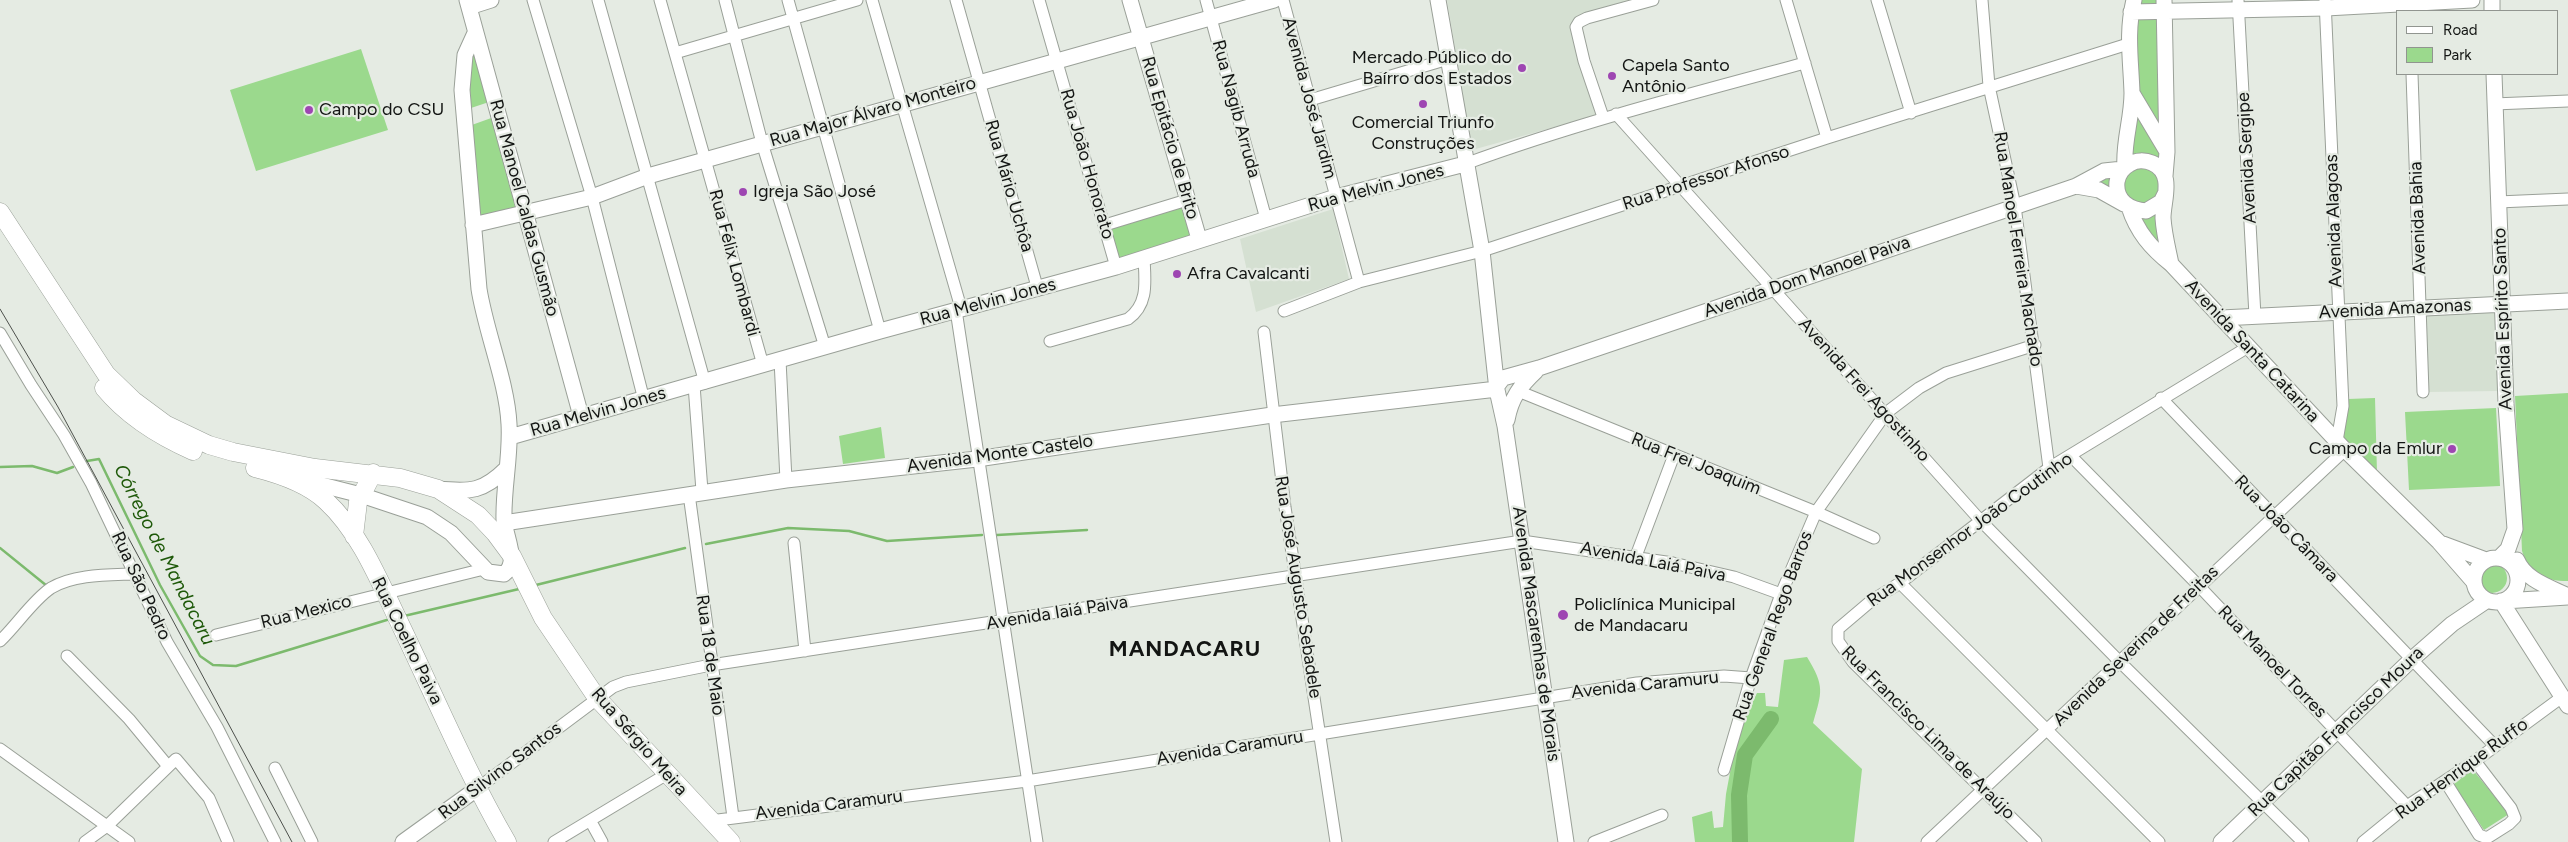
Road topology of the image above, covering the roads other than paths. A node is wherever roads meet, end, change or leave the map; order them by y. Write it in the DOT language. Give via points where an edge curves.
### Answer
graph roads {
  1 [pos="491,0"];
  2 [pos="533,0"];
  3 [pos="598,0"];
  4 [pos="660,0"];
  5 [pos="725,0"];
  6 [pos="788,0"];
  7 [pos="857,0"];
  8 [pos="872,0"];
  9 [pos="956,0"];
  10 [pos="1039,0"];
  11 [pos="1130,0"];
  12 [pos="1206,0"];
  13 [pos="1274,0"];
  14 [pos="1283,0"];
  15 [pos="1438,0"];
  16 [pos="1653,0"];
  17 [pos="1786,0"];
  18 [pos="1877,0"];
  19 [pos="1982,0"];
  20 [pos="2472,0"];
  21 [pos="468,3"];
  22 [pos="2239,4"];
  23 [pos="2326,4"];
  24 [pos="2410,5"];
  25 [pos="2132,6"];
  26 [pos="2164,6"];
  27 [pos="792,18"];
  28 [pos="1211,18"];
  29 [pos="475,33"];
  30 [pos="734,35"];
  31 [pos="1140,37"];
  32 [pos="2128,44"];
  33 [pos="675,53"];
  34 [pos="1448,59"];
  35 [pos="1057,62"];
  36 [pos="1805,63"];
  37 [pos="2412,75"];
  38 [pos="2494,75"];
  39 [pos="979,82"];
  40 [pos="1990,86"];
  41 [pos="2132,93"];
  42 [pos="1310,100"];
  43 [pos="2568,101"];
  44 [pos="901,104"];
  45 [pos="2494,104"];
  46 [pos="1911,112"];
  47 [pos="1616,114"];
  48 [pos="1603,118"];
  49 [pos="824,126"];
  50 [pos="1827,138"];
  51 [pos="762,143"];
  52 [pos="2167,152"];
  53 [pos="706,160"];
  54 [pos="1465,164"];
  55 [pos="2124,168"];
  56 [pos="648,176"];
  57 [pos="2165,176"];
  58 [pos="2076,186"];
  59 [pos="1679,187"];
  60 [pos="2165,194"];
  61 [pos="592,197"];
  62 [pos="1336,197"];
  63 [pos="1187,200"];
  64 [pos="2568,200"];
  65 [pos="2498,202"];
  66 [pos="2126,205"];
  67 [pos="2015,206"];
  68 [pos="0,212"];
  69 [pos="526,213"];
  70 [pos="1266,219"];
  71 [pos="473,224"];
  72 [pos="1105,225"];
  73 [pos="0,233"];
  74 [pos="1199,239"];
  75 [pos="1482,251"];
  76 [pos="1144,258"];
  77 [pos="2171,264"];
  78 [pos="1116,267"];
  79 [pos="1359,282"];
  80 [pos="1772,289"];
  81 [pos="1038,290"];
  82 [pos="2568,301"];
  83 [pos="2503,304"];
  84 [pos="2421,306"];
  85 [pos="959,309"];
  86 [pos="1284,310"];
  87 [pos="2337,311"];
  88 [pos="2255,316"];
  89 [pos="2221,318"];
  90 [pos="880,331"];
  91 [pos="1264,332"];
  92 [pos="0,333"];
  93 [pos="1050,341"];
  94 [pos="2035,345"];
  95 [pos="825,347"];
  96 [pos="2248,347"];
  97 [pos="780,360"];
  98 [pos="763,366"];
  99 [pos="700,384"];
  100 [pos="1507,388"];
  101 [pos="2423,392"];
  102 [pos="2161,398"];
  103 [pos="644,400"];
  104 [pos="1886,413"];
  105 [pos="1272,415"];
  106 [pos="581,416"];
  107 [pos="510,437"];
  108 [pos="2341,445"];
  109 [pos="1674,455"];
  110 [pos="2071,456"];
  111 [pos="977,458"];
  112 [pos="507,468"];
  113 [pos="2049,468"];
  114 [pos="272,472"];
  115 [pos="373,474"];
  116 [pos="786,480"];
  117 [pos="438,489"];
  118 [pos="696,492"];
  119 [pos="361,495"];
  120 [pos="1816,512"];
  121 [pos="2274,516"];
  122 [pos="1980,520"];
  123 [pos="504,523"];
  124 [pos="2515,529"];
  125 [pos="354,536"];
  126 [pos="1874,538"];
  127 [pos="1522,541"];
  128 [pos="2440,542"];
  129 [pos="794,543"];
  130 [pos="512,556"];
  131 [pos="1636,556"];
  132 [pos="2492,559"];
  133 [pos="484,569"];
  134 [pos="134,574"];
  135 [pos="1296,575"];
  136 [pos="1900,583"];
  137 [pos="2474,584"];
  138 [pos="2199,586"];
  139 [pos="385,593"];
  140 [pos="1781,594"];
  141 [pos="2568,596"];
  142 [pos="2497,601"];
  143 [pos="1847,620"];
  144 [pos="1004,622"];
  145 [pos="2452,624"];
  146 [pos="216,635"];
  147 [pos="0,641"];
  148 [pos="805,651"];
  149 [pos="67,656"];
  150 [pos="2411,660"];
  151 [pos="2119,661"];
  152 [pos="711,665"];
  153 [pos="1750,678"];
  154 [pos="1544,697"];
  155 [pos="597,698"];
  156 [pos="2565,701"];
  157 [pos="2048,730"];
  158 [pos="2337,732"];
  159 [pos="1320,733"];
  160 [pos="2495,746"];
  161 [pos="0,748"];
  162 [pos="2475,760"];
  163 [pos="172,762"];
  164 [pos="275,768"];
  165 [pos="1724,770"];
  166 [pos="667,774"];
  167 [pos="1027,781"];
  168 [pos="2445,781"];
  169 [pos="478,788"];
  170 [pos="1983,789"];
  171 [pos="2262,803"];
  172 [pos="2407,806"];
  173 [pos="1662,815"];
  174 [pos="733,817"];
  175 [pos="710,821"];
  176 [pos="591,822"];
  177 [pos="107,826"];
  178 [pos="2375,838"];
  179 [pos="85,842"];
  180 [pos="129,842"];
  181 [pos="228,842"];
  182 [pos="275,842"];
  183 [pos="312,842"];
  184 [pos="403,842"];
  185 [pos="507,842"];
  186 [pos="554,842"];
  187 [pos="602,842"];
  188 [pos="731,842"];
  189 [pos="1036,842"];
  190 [pos="1336,842"];
  191 [pos="1566,842"];
  192 [pos="1594,842"];
  193 [pos="1927,842"];
  194 [pos="2036,842"];
  195 [pos="2159,842"];
  196 [pos="2220,842"];
  197 [pos="2303,842"];
  198 [pos="2363,842"];
  1 -- 21 [label="main road"];
  2 -- 61 [label="street"];
  3 -- 56 [label="street, Rua 18 de Maio"];
  4 -- 33 [label="street, Rua Félix Lombardi"];
  5 -- 30 [label="street"];
  6 -- 27 [label="street"];
  7 -- 27 [label="street"];
  8 -- 44 [label="street"];
  9 -- 39 [label="street, Rua Mário Uchôa"];
  10 -- 35 [label="street, Rua João Honorato"];
  11 -- 31 [label="main road, Rua Epitácio de Brito"];
  12 -- 28 [label="street, Rua Nagib Arruda"];
  13 -- 28 [label="main road, Rua Major Álvaro Monteiro"];
  14 -- 42 [label="street, Avenida José Jardim"];
  15 -- 34 [label="main road"];
  16 -- 48 [label="street" via="1579,22 1577,31 1584,61"];
  17 -- 36 [label="street"];
  18 -- 46 [label="street"];
  19 -- 40 [label="street, Rua Manoel Ferreira Machado"];
  20 -- 24 [label="main road"];
  21 -- 29 [label="main road, Rua Manoel Caldas Gusmão"];
  22 -- 23 [label="main road"];
  22 -- 26 [label="main road"];
  22 -- 88 [label="street, Avenida Sergipe"];
  23 -- 24 [label="main road"];
  23 -- 87 [label="street, Avenida Alagoas"];
  25 -- 26 [label="main road"];
  25 -- 32 [label="main road, Avenida Santa Catarina"];
  26 -- 52 [label="main road, Avenida Santa Catarina"];
  27 -- 30 [label="street"];
  27 -- 49 [label="street"];
  28 -- 31 [label="main road, Rua Major Álvaro Monteiro"];
  28 -- 70 [label="street, Rua Nagib Arruda"];
  29 -- 69 [label="main road, Rua Manoel Caldas Gusmão"];
  29 -- 71 [label="main road" via="465,55 462,77"];
  30 -- 33 [label="street"];
  30 -- 51 [label="street"];
  31 -- 35 [label="main road, Rua Major Álvaro Monteiro"];
  31 -- 63 [label="main road, Rua Epitácio de Brito"];
  32 -- 40 [label="street, Rua Professor Afonso"];
  32 -- 41 [label="main road, Avenida Santa Catarina"];
  33 -- 53 [label="street, Rua Félix Lombardi"];
  34 -- 42 [label="street"];
  34 -- 54 [label="main road"];
  35 -- 39 [label="main road, Rua Major Álvaro Monteiro"];
  35 -- 72 [label="street, Rua João Honorato"];
  36 -- 47 [label="street"];
  36 -- 50 [label="street"];
  37 -- 84 [label="street, Avenida Bahia"];
  38 -- 45 [label="main road, Avenida Espírito Santo"];
  39 -- 44 [label="main road, Rua Major Álvaro Monteiro"];
  39 -- 81 [label="street, Rua Mário Uchôa"];
  40 -- 46 [label="street, Rua Professor Afonso"];
  40 -- 67 [label="street, Rua Manoel Ferreira Machado"];
  41 -- 52 [label="main road"];
  41 -- 55 [label="main road, Avenida Santa Catarina"];
  42 -- 62 [label="street, Avenida José Jardim"];
  43 -- 45 [label="street"];
  44 -- 49 [label="main road, Rua Major Álvaro Monteiro"];
  44 -- 85 [label="street"];
  45 -- 65 [label="main road, Avenida Espírito Santo"];
  46 -- 50 [label="street, Rua Professor Afonso"];
  47 -- 48 [label="street"];
  47 -- 59 [label="street, Avenida Frei Agostinho"];
  48 -- 54 [label="street"];
  49 -- 51 [label="main road, Rua Major Álvaro Monteiro"];
  49 -- 90 [label="street"];
  50 -- 59 [label="street, Rua Professor Afonso"];
  51 -- 53 [label="main road, Rua Major Álvaro Monteiro"];
  51 -- 95 [label="street"];
  52 -- 57 [label="main road, Avenida Santa Catarina"];
  53 -- 56 [label="main road, Rua Major Álvaro Monteiro"];
  53 -- 98 [label="street, Rua Félix Lombardi"];
  54 -- 62 [label="main road, Rua Melvin Jones"];
  54 -- 75 [label="main road"];
  55 -- 57 [label="main road" via="2144,160 2157,165"];
  55 -- 58 [label="main road, Avenida Dom Manoel Paiva" via="2104,171"];
  55 -- 66 [label="main road, Avenida Santa Catarina" via="2117,183 2120,198"];
  56 -- 61 [label="main road, Rua Major Álvaro Monteiro"];
  56 -- 99 [label="street, Rua 18 de Maio"];
  57 -- 60 [label="main road, Avenida Santa Catarina"];
  58 -- 66 [label="main road, Avenida Dom Manoel Paiva" via="2099,190"];
  58 -- 67 [label="main road, Avenida Dom Manoel Paiva"];
  59 -- 75 [label="street, Rua Professor Afonso"];
  59 -- 80 [label="street, Avenida Frei Agostinho"];
  60 -- 66 [label="main road" via="2161,202 2146,211"];
  60 -- 77 [label="main road, Avenida Santa Catarina" via="2164,227"];
  61 -- 69 [label="main road, Rua Major Álvaro Monteiro"];
  61 -- 103 [label="street"];
  62 -- 70 [label="main road, Rua Melvin Jones"];
  62 -- 79 [label="street, Avenida José Jardim"];
  63 -- 72 [label="street"];
  63 -- 74 [label="main road, Rua Epitácio de Brito"];
  64 -- 65 [label="street"];
  65 -- 83 [label="main road, Avenida Espírito Santo"];
  66 -- 77 [label="main road, Avenida Santa Catarina" via="2149,245"];
  67 -- 80 [label="main road, Avenida Dom Manoel Paiva"];
  67 -- 94 [label="street, Rua Manoel Ferreira Machado"];
  68 -- 115 [label="main road, Rua Sérgio Meira" via="106,374 165,424 209,445 233,452 315,468"];
  69 -- 71 [label="main road, Rua Major Álvaro Monteiro"];
  69 -- 106 [label="main road, Rua Manoel Caldas Gusmão"];
  70 -- 74 [label="main road, Rua Melvin Jones"];
  71 -- 107 [label="main road" via="483,315 508,407"];
  72 -- 78 [label="street, Rua João Honorato"];
  73 -- 114 [label="main road, Rua Coelho Paiva" via="90,371 128,414 170,441 204,456"];
  74 -- 76 [label="main road, Rua Melvin Jones"];
  75 -- 79 [label="street, Rua Professor Afonso"];
  75 -- 100 [label="main road" via="1494,353"];
  76 -- 78 [label="main road, Rua Melvin Jones"];
  76 -- 93 [label="street" via="1144,291 1138,312 1128,319"];
  77 -- 89 [label="main road, Avenida Santa Catarina"];
  78 -- 81 [label="main road, Rua Melvin Jones"];
  79 -- 86 [label="street, Rua Professor Afonso"];
  80 -- 100 [label="main road, Avenida Dom Manoel Paiva" via="1539,368"];
  80 -- 104 [label="street, Avenida Frei Agostinho"];
  81 -- 85 [label="main road, Rua Melvin Jones"];
  82 -- 83 [label="main road, Avenida Amazonas"];
  83 -- 84 [label="main road, Avenida Amazonas"];
  83 -- 124 [label="main road, Avenida Espírito Santo"];
  84 -- 87 [label="main road, Avenida Amazonas"];
  84 -- 101 [label="street, Avenida Bahia"];
  85 -- 90 [label="main road, Rua Melvin Jones"];
  85 -- 111 [label="street"];
  87 -- 88 [label="main road, Avenida Amazonas"];
  87 -- 108 [label="street, Avenida Alagoas" via="2343,406"];
  88 -- 89 [label="main road, Avenida Amazonas"];
  89 -- 96 [label="main road, Avenida Santa Catarina"];
  90 -- 95 [label="main road, Rua Melvin Jones"];
  91 -- 105 [label="street, Rua José Augusto Sebadele"];
  92 -- 134 [label="street, Rua São Pedro" via="73,451"];
  94 -- 104 [label="street, Rua General Rego Barros" via="1946,374 1919,388"];
  94 -- 113 [label="street, Rua Manoel Ferreira Machado"];
  95 -- 97 [label="main road, Rua Melvin Jones"];
  96 -- 102 [label="street, Rua Monsenhor João Coutinho"];
  96 -- 108 [label="main road, Avenida Santa Catarina"];
  97 -- 98 [label="main road, Rua Melvin Jones"];
  97 -- 116 [label="street"];
  98 -- 99 [label="main road, Rua Melvin Jones"];
  99 -- 103 [label="main road, Rua Melvin Jones"];
  99 -- 118 [label="street, Rua 18 de Maio"];
  100 -- 105 [label="main road, Avenida Monte Castelo"];
  100 -- 109 [label="street, Rua Frei Joaquim"];
  100 -- 127 [label="main road, Avenida Mascarenhas de Morais" via="1505,426"];
  102 -- 110 [label="street, Rua Monsenhor João Coutinho"];
  102 -- 121 [label="street, Rua João Câmara"];
  103 -- 106 [label="main road, Rua Melvin Jones"];
  104 -- 120 [label="street, Rua General Rego Barros"];
  104 -- 122 [label="street, Avenida Frei Agostinho"];
  105 -- 111 [label="main road, Avenida Monte Castelo"];
  105 -- 135 [label="street, Rua José Augusto Sebadele"];
  106 -- 107 [label="main road, Rua Melvin Jones"];
  107 -- 112 [label="main road"];
  108 -- 121 [label="street, Avenida Severina de Freitas"];
  108 -- 128 [label="main road, Avenida Santa Catarina"];
  109 -- 120 [label="street, Rua Frei Joaquim"];
  109 -- 131 [label="street"];
  110 -- 113 [label="street, Rua Monsenhor João Coutinho"];
  110 -- 138 [label="street, Rua Manoel Torres"];
  111 -- 116 [label="main road, Avenida Monte Castelo"];
  111 -- 144 [label="street"];
  112 -- 117 [label="main road" via="481,489"];
  112 -- 123 [label="main road"];
  113 -- 122 [label="street, Rua Monsenhor João Coutinho"];
  114 -- 119 [label="main road"];
  114 -- 125 [label="main road, Rua Coelho Paiva" via="327,501"];
  115 -- 117 [label="main road, Rua Sérgio Meira"];
  115 -- 119 [label="main road"];
  116 -- 118 [label="main road, Avenida Monte Castelo"];
  117 -- 130 [label="main road, Rua Sérgio Meira" via="478,515"];
  118 -- 123 [label="main road, Avenida Monte Castelo"];
  118 -- 152 [label="street, Rua 18 de Maio"];
  119 -- 125 [label="main road"];
  119 -- 133 [label="main road" via="435,522 451,533"];
  120 -- 126 [label="street, Rua Frei Joaquim"];
  120 -- 140 [label="street, Rua General Rego Barros"];
  121 -- 138 [label="street, Avenida Severina de Freitas"];
  121 -- 150 [label="street, Rua João Câmara"];
  122 -- 136 [label="street, Rua Monsenhor João Coutinho"];
  122 -- 151 [label="street, Avenida Frei Agostinho"];
  123 -- 130 [label="main road"];
  124 -- 132 [label="main road, Avenida Espírito Santo" via="2508,548"];
  124 -- 141 [label="main road" via="2521,569 2538,582"];
  125 -- 139 [label="main road, Rua Coelho Paiva"];
  127 -- 131 [label="street, Avenida Laiá Paiva"];
  127 -- 135 [label="street, Avenida Iaiá Paiva"];
  127 -- 154 [label="main road, Avenida Mascarenhas de Morais"];
  128 -- 132 [label="main road, Avenida Santa Catarina"];
  128 -- 137 [label="main road, Avenida Santa Catarina"];
  129 -- 148 [label="street"];
  130 -- 133 [label="main road" via="511,567 504,574"];
  130 -- 155 [label="main road, Rua Sérgio Meira" via="544,618"];
  131 -- 140 [label="street, Avenida Laiá Paiva" via="1734,577"];
  132 -- 137 [label="main road" via="2475,571"];
  132 -- 142 [label="main road, Avenida Santa Catarina" via="2510,564 2517,574 2515,592"];
  133 -- 139 [label="street, Rua Mexico"];
  134 -- 147 [label="street" via="96,576 60,584 43,595"];
  134 -- 182 [label="street, Rua São Pedro"];
  135 -- 144 [label="street, Avenida Iaiá Paiva"];
  135 -- 159 [label="street, Rua José Augusto Sebadele"];
  136 -- 143 [label="street, Rua Monsenhor João Coutinho"];
  136 -- 157 [label="street"];
  137 -- 142 [label="main road, Avenida Santa Catarina" via="2478,594"];
  137 -- 145 [label="main road"];
  138 -- 151 [label="street, Avenida Severina de Freitas"];
  138 -- 158 [label="street, Rua Manoel Torres"];
  139 -- 146 [label="street, Rua Mexico"];
  139 -- 169 [label="main road, Rua Coelho Paiva"];
  140 -- 153 [label="street, Rua General Rego Barros"];
  141 -- 142 [label="main road"];
  142 -- 145 [label="main road"];
  142 -- 156 [label="main road"];
  143 -- 170 [label="street, Rua Francisco Lima de Araújo" via="1837,634 1841,648"];
  144 -- 148 [label="street, Avenida Iaiá Paiva"];
  144 -- 167 [label="street"];
  145 -- 150 [label="main road, Rua Capitão Francisco Moura"];
  148 -- 152 [label="street, Avenida Iaiá Paiva"];
  149 -- 163 [label="street"];
  150 -- 158 [label="main road, Rua Capitão Francisco Moura"];
  150 -- 160 [label="street, Rua João Câmara"];
  151 -- 157 [label="street, Avenida Severina de Freitas"];
  151 -- 171 [label="street, Avenida Frei Agostinho"];
  152 -- 155 [label="street, Avenida Iaiá Paiva" via="626,682"];
  152 -- 174 [label="street, Rua 18 de Maio"];
  153 -- 154 [label="street, Avenida Caramuru" via="1687,678"];
  153 -- 165 [label="street, Rua General Rego Barros"];
  154 -- 159 [label="street, Avenida Caramuru"];
  154 -- 191 [label="main road, Avenida Mascarenhas de Morais"];
  155 -- 166 [label="main road, Rua Sérgio Meira"];
  155 -- 169 [label="street, Rua Silvino Santos"];
  156 -- 160 [label="street, Rua Henrique Ruffo"];
  157 -- 170 [label="street, Avenida Severina de Freitas"];
  157 -- 195 [label="street"];
  158 -- 171 [label="main road, Rua Capitão Francisco Moura"];
  158 -- 172 [label="street, Rua Manoel Torres"];
  159 -- 167 [label="street, Avenida Caramuru"];
  159 -- 190 [label="street, Rua José Augusto Sebadele"];
  160 -- 162 [label="street, Rua Henrique Ruffo"];
  161 -- 177 [label="street"];
  162 -- 168 [label="street, Rua Henrique Ruffo"];
  162 -- 168 [label="street" via="2512,808 2515,818 2509,824 2487,838 2479,835"];
  163 -- 177 [label="street"];
  163 -- 181 [label="street" via="209,798"];
  164 -- 183 [label="street"];
  166 -- 175 [label="main road, Rua Sérgio Meira"];
  166 -- 176 [label="street"];
  167 -- 174 [label="street, Avenida Caramuru"];
  167 -- 189 [label="street"];
  168 -- 172 [label="street, Rua Henrique Ruffo"];
  169 -- 184 [label="main road, Rua Silvino Santos"];
  169 -- 185 [label="main road, Rua Coelho Paiva"];
  170 -- 193 [label="street, Avenida Severina de Freitas"];
  170 -- 194 [label="street, Rua Francisco Lima de Araújo"];
  171 -- 196 [label="main road, Rua Capitão Francisco Moura"];
  171 -- 197 [label="street, Avenida Frei Agostinho"];
  172 -- 178 [label="street, Rua Henrique Ruffo"];
  173 -- 192 [label="street"];
  174 -- 175 [label="street, Avenida Caramuru"];
  175 -- 188 [label="main road, Rua Sérgio Meira"];
  176 -- 186 [label="street"];
  176 -- 187 [label="street"];
  177 -- 179 [label="street"];
  177 -- 180 [label="street"];
  178 -- 198 [label="street, Rua Henrique Ruffo"];
}
